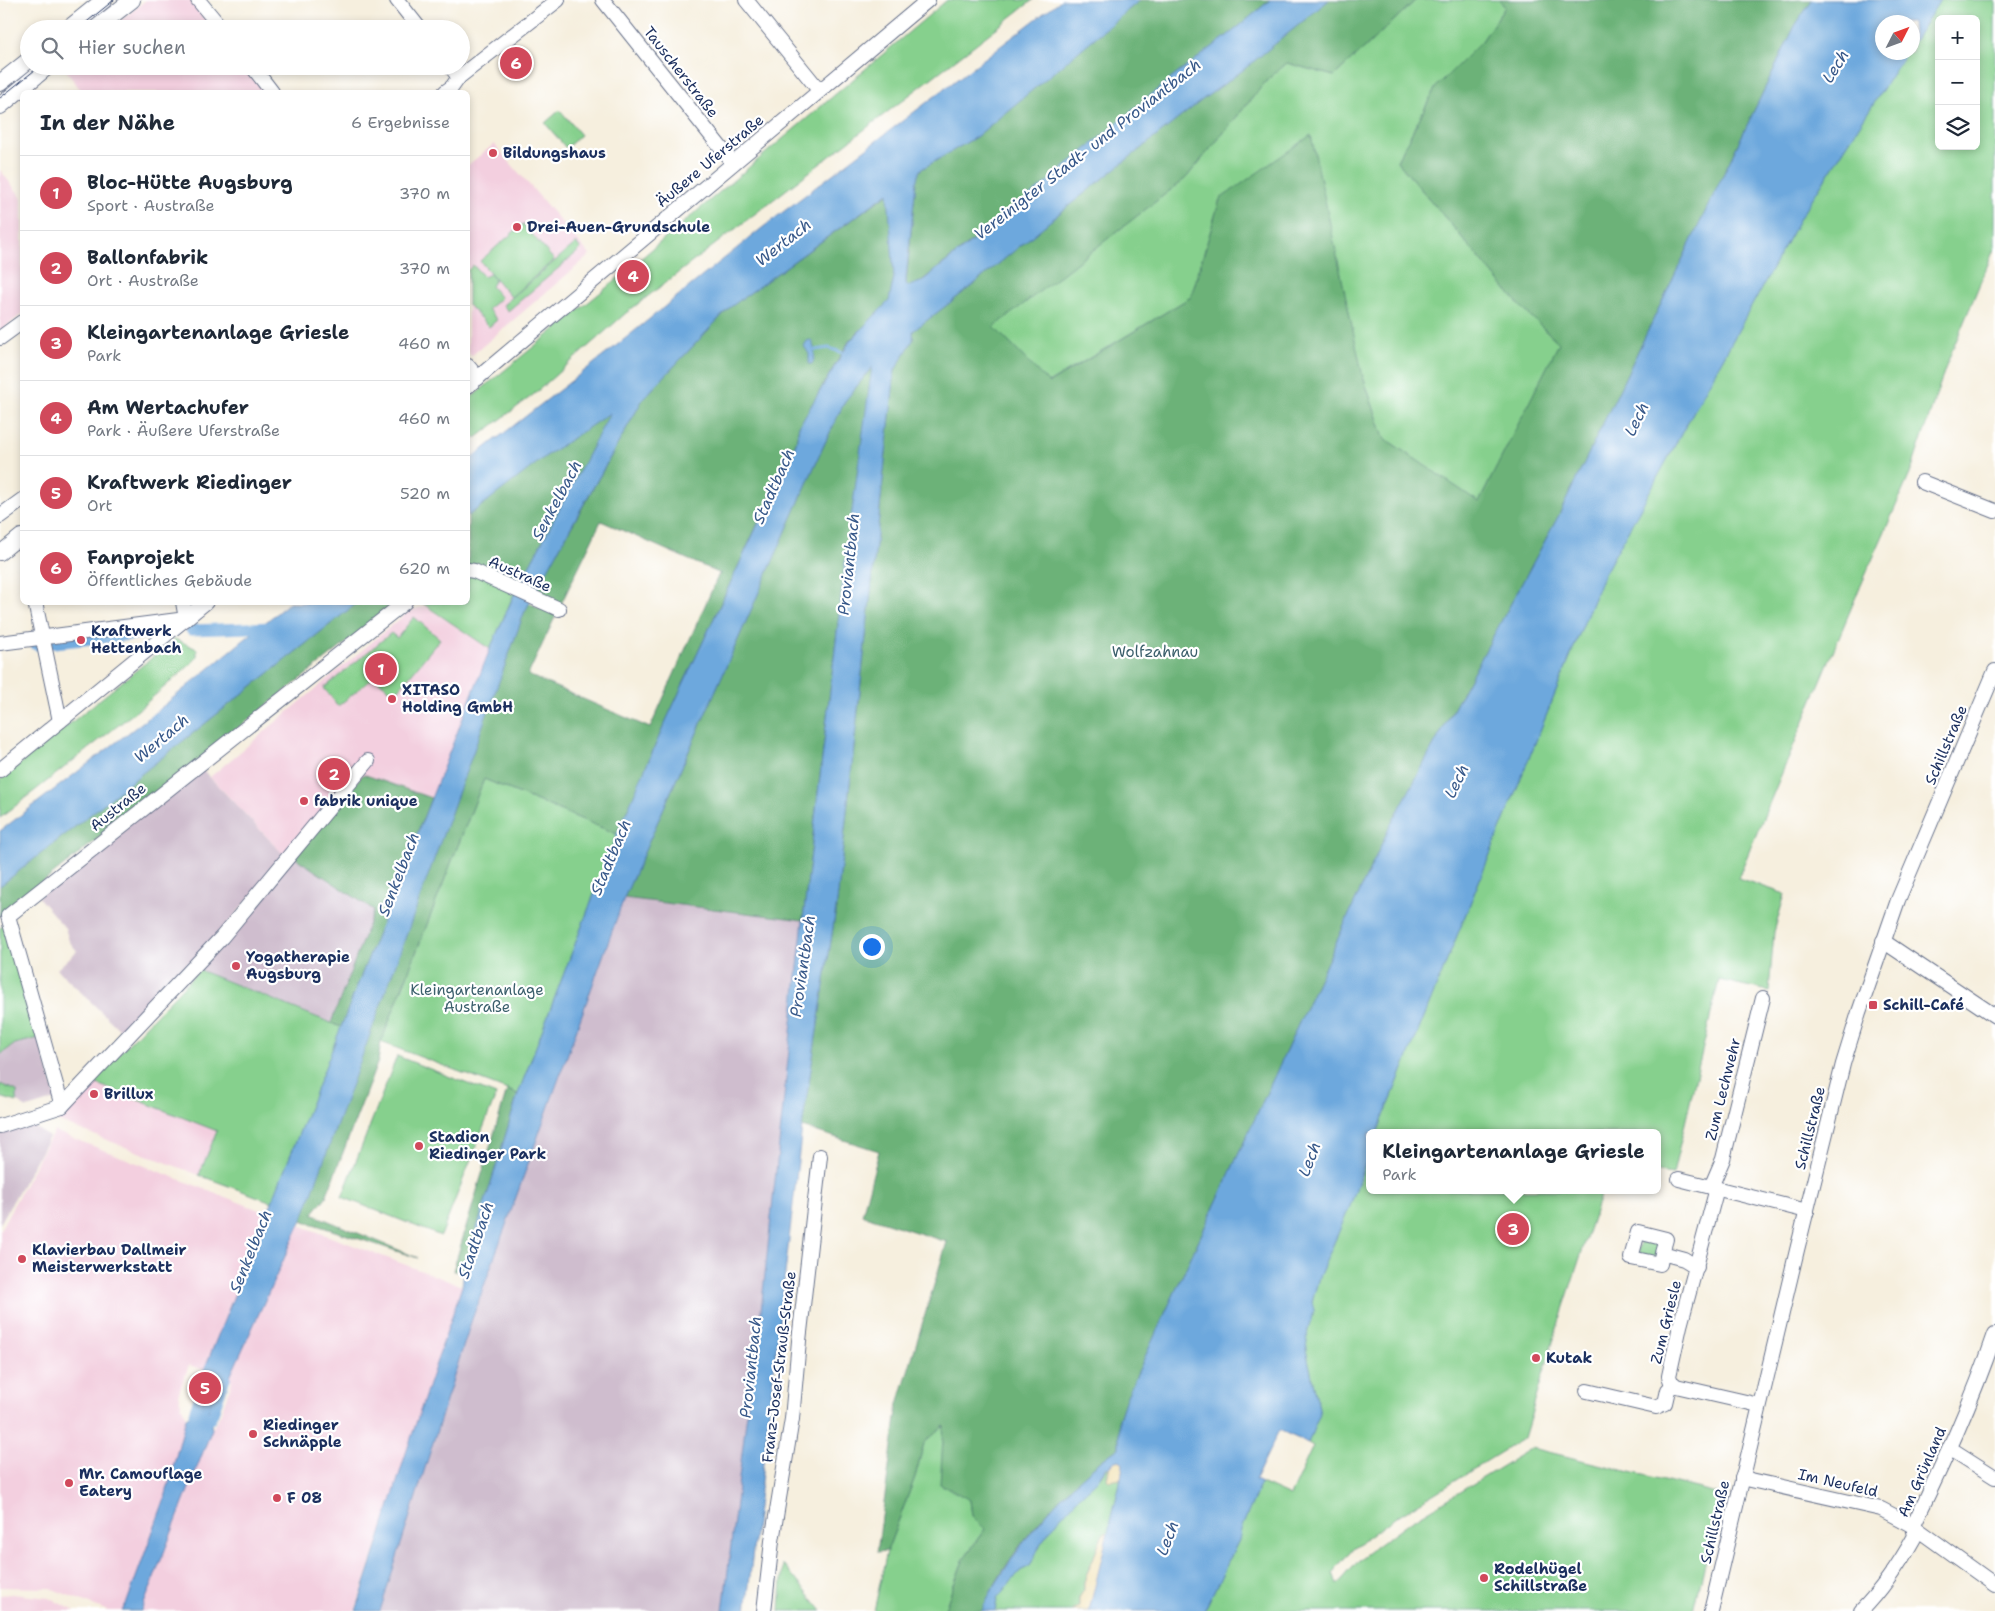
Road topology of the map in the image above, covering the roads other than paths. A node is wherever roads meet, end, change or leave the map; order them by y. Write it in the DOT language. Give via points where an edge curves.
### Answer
graph roads {
  1 [pos="104,0"];
  2 [pos="132,0"];
  3 [pos="198,0"];
  4 [pos="396,0"];
  5 [pos="558,0"];
  6 [pos="603,0"];
  7 [pos="746,0"];
  8 [pos="928,0"];
  9 [pos="79,20"];
  10 [pos="107,20"];
  11 [pos="215,20"];
  12 [pos="413,20"];
  13 [pos="470,61"];
  14 [pos="20,67"];
  15 [pos="37,75"];
  16 [pos="259,75"];
  17 [pos="454,75"];
  18 [pos="0,83"];
  19 [pos="270,90"];
  20 [pos="448,90"];
  21 [pos="819,90"];
  22 [pos="0,106"];
  23 [pos="733,163"];
  24 [pos="20,323"];
  25 [pos="0,338"];
  26 [pos="473,382"];
  27 [pos="1922,482"];
  28 [pos="20,501"];
  29 [pos="1995,511"];
  30 [pos="0,516"];
  31 [pos="20,537"];
  32 [pos="0,554"];
  33 [pos="470,571"];
  34 [pos="36,605"];
  35 [pos="184,605"];
  36 [pos="202,605"];
  37 [pos="400,605"];
  38 [pos="559,609"];
  39 [pos="186,619"];
  40 [pos="43,637"];
  41 [pos="0,643"];
  42 [pos="1995,671"];
  43 [pos="60,721"];
  44 [pos="368,760"];
  45 [pos="0,770"];
  46 [pos="1883,941"];
  47 [pos="1763,998"];
  48 [pos="1995,1016"];
  49 [pos="62,1106"];
  50 [pos="0,1126"];
  51 [pos="820,1156"];
  52 [pos="1679,1179"];
  53 [pos="1714,1188"];
  54 [pos="1806,1210"];
  55 [pos="1665,1254"];
  56 [pos="1697,1267"];
  57 [pos="1995,1334"];
  58 [pos="1674,1384"];
  59 [pos="1587,1391"];
  60 [pos="1760,1405"];
  61 [pos="1951,1449"];
  62 [pos="1995,1477"];
  63 [pos="1742,1478"];
  64 [pos="1913,1526"];
  65 [pos="1995,1585"];
  66 [pos="764,1611"];
  67 [pos="1711,1611"];
  68 [pos="1861,1611"];
  1 -- 9 [label="main road"];
  2 -- 10 [label="main road"];
  3 -- 11 [label="street"];
  4 -- 12 [label="street"];
  5 -- 13 [label="street"];
  6 -- 23 [label="street, Tauscherstraße"];
  7 -- 21 [label="street"];
  8 -- 21 [label="street, Äußere Uferstraße"];
  14 -- 18 [label="main road"];
  15 -- 22 [label="main road"];
  16 -- 19 [label="street"];
  17 -- 20 [label="street" via="452,87"];
  21 -- 23 [label="street, Äußere Uferstraße"];
  23 -- 26 [label="street, Äußere Uferstraße"];
  24 -- 25 [label="street"];
  27 -- 29 [label="street"];
  28 -- 30 [label="street"];
  31 -- 32 [label="street"];
  33 -- 38 [label="street, Austraße"];
  34 -- 40 [label="street"];
  35 -- 39 [label="street"];
  36 -- 39 [label="street"];
  37 -- 49 [label="street, Austraße" via="8,916"];
  39 -- 40 [label="street"];
  39 -- 43 [label="street"];
  40 -- 41 [label="street"];
  40 -- 43 [label="street"];
  42 -- 46 [label="street, Schillstraße"];
  43 -- 45 [label="street"];
  44 -- 49 [label="street" via="222,937"];
  46 -- 48 [label="street"];
  46 -- 54 [label="street, Schillstraße" via="1844,1064"];
  47 -- 53 [label="street, Zum Lechwehr"];
  49 -- 50 [label="street"];
  51 -- 66 [label="street, Franz-Josef-Strauß-Straße" via="792,1420"];
  52 -- 53 [label="street"];
  53 -- 54 [label="street"];
  53 -- 56 [label="street, Zum Griesle"];
  54 -- 60 [label="street, Schillstraße"];
  55 -- 56 [label="street, Zum Griesle" via="1684,1259"];
  56 -- 58 [label="street, Zum Griesle" via="1669,1376"];
  57 -- 61 [label="street, Am Grünland"];
  58 -- 59 [label="street, Zum Griesle" via="1668,1390 1665,1403 1656,1407"];
  58 -- 60 [label="street, Zum Griesle"];
  60 -- 63 [label="street, Schillstraße"];
  61 -- 62 [label="street"];
  61 -- 64 [label="street, Am Grünland"];
  63 -- 64 [label="street, Im Neufeld" via="1881,1509"];
  63 -- 67 [label="street, Schillstraße"];
  64 -- 65 [label="street, Im Neufeld"];
  64 -- 68 [label="street, Am Grünland" via="1915,1536 1901,1560 1876,1596"];
}
